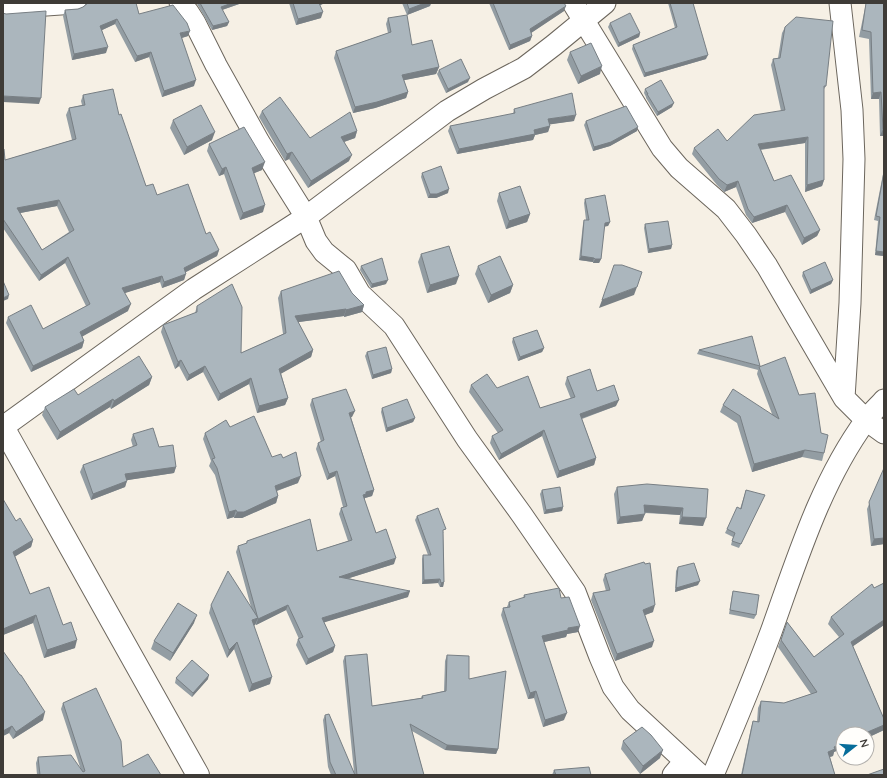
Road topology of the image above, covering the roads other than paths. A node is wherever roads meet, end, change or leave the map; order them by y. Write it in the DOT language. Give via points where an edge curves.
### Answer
graph roads {
  1 [pos="75,3"];
  2 [pos="180,3"];
  3 [pos="573,3"];
  4 [pos="605,3"];
  5 [pos="840,3"];
  6 [pos="3,8"];
  7 [pos="583,22"];
  8 [pos="306,216"];
  9 [pos="844,398"];
  10 [pos="884,400"];
  11 [pos="866,420"];
  12 [pos="3,427"];
  13 [pos="884,433"];
  14 [pos="686,770"];
  15 [pos="198,775"];
  16 [pos="713,775"];
  1 -- 6 [label="street"];
  2 -- 8 [label="street" via="195,23 259,142"];
  3 -- 7 [label="street"];
  4 -- 7 [label="street"];
  5 -- 9 [label="street" via="852,110 854,159 850,303"];
  7 -- 8 [label="street" via="524,68 447,111"];
  7 -- 9 [label="street" via="662,148 678,168 726,209 746,235 767,266"];
  8 -- 12 [label="street" via="194,289"];
  8 -- 14 [label="street" via="316,241 324,252 346,270 360,294 394,326 467,439 575,592 614,687 630,710"];
  9 -- 11 [label="street"];
  10 -- 11 [label="street"];
  11 -- 13 [label="street"];
  11 -- 16 [label="street" via="844,455 810,525 755,676"];
  12 -- 15 [label="street"];
}
